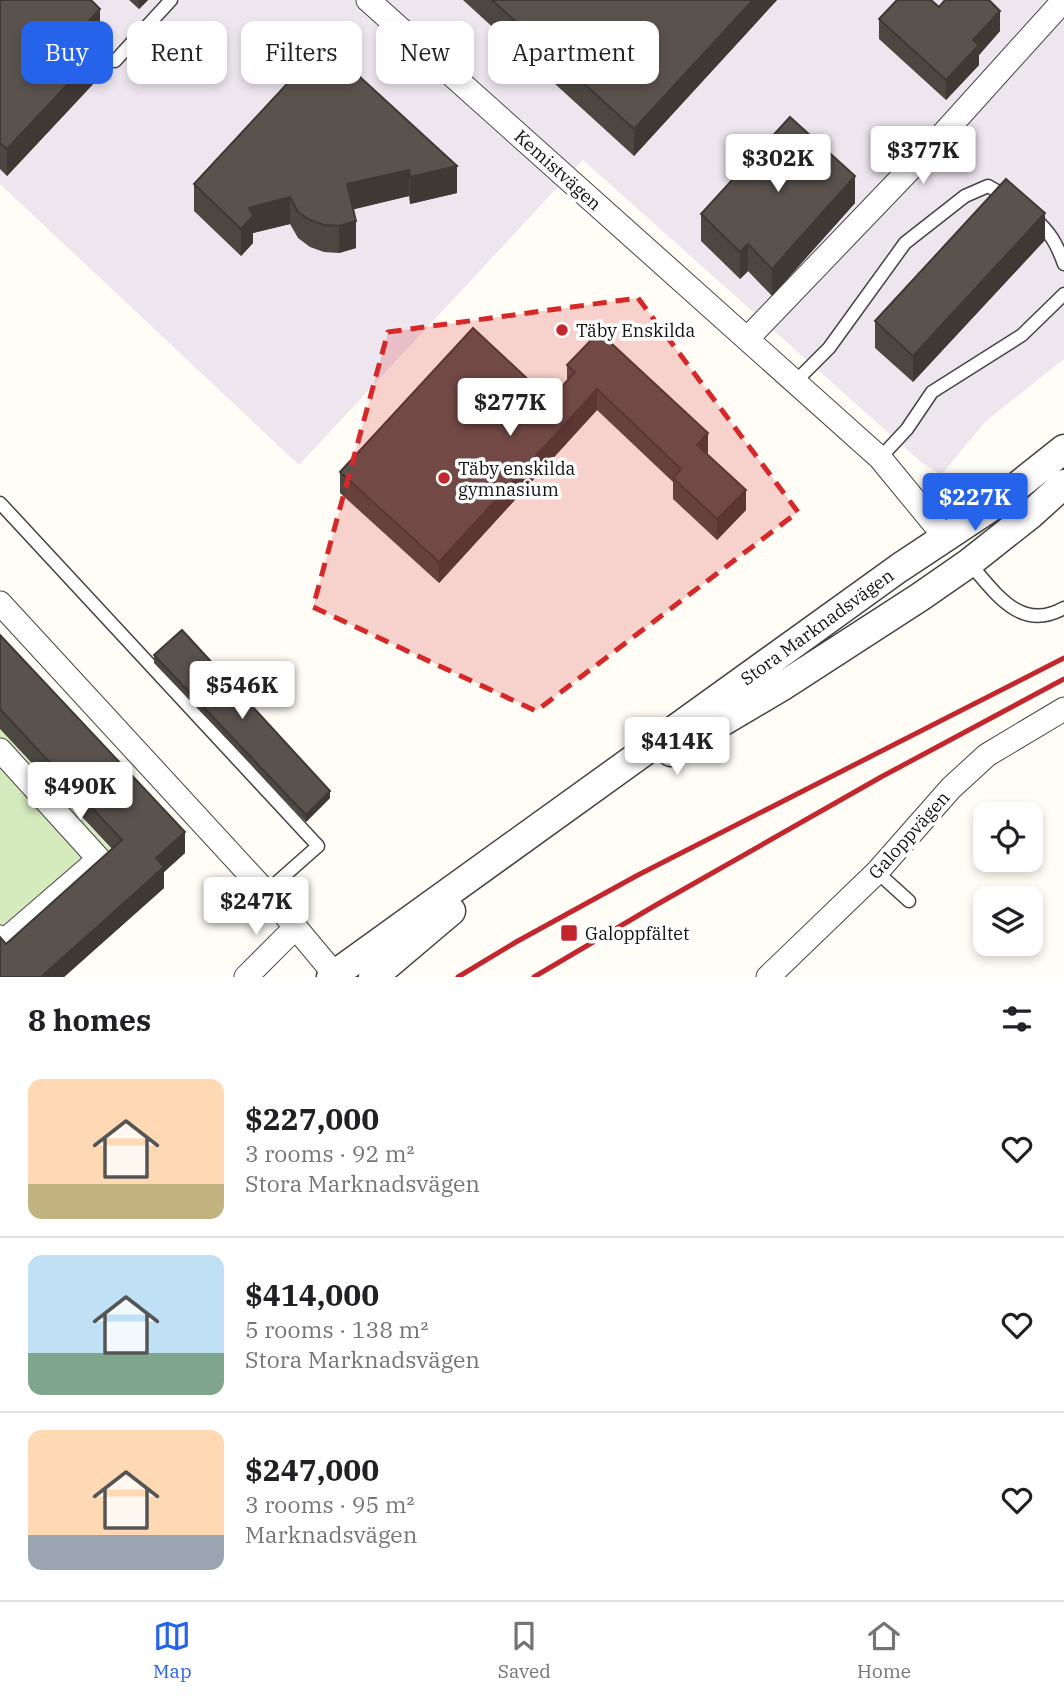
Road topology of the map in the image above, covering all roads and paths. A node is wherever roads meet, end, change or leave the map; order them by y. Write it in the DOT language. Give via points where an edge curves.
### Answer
graph roads {
  1 [pos="171,0"];
  2 [pos="368,0"];
  3 [pos="1053,4"];
  4 [pos="115,61"];
  5 [pos="1064,264"];
  6 [pos="1064,294"];
  7 [pos="747,339"];
  8 [pos="795,382"];
  9 [pos="1064,449"];
  10 [pos="880,458"];
  11 [pos="1064,484"];
  12 [pos="0,503"];
  13 [pos="945,537"];
  14 [pos="970,563"];
  15 [pos="0,603"];
  16 [pos="1064,608"];
  17 [pos="1064,709"];
  18 [pos="0,750"];
  19 [pos="877,873"];
  20 [pos="266,892"];
  21 [pos="909,901"];
  22 [pos="296,927"];
  23 [pos="0,937"];
  24 [pos="334,976"];
  25 [pos="246,977"];
  26 [pos="373,977"];
  27 [pos="768,977"];
  1 -- 4 [label="lane"];
  2 -- 7 [label="street, Kemistvägen"];
  3 -- 7 [label="street" via="925,153"];
  5 -- 8 [label="lane" via="1046,228 1004,194 988,186 965,196 905,243 829,348"];
  6 -- 10 [label="lane" via="1022,335 932,392"];
  7 -- 8 [label="street, Kemistvägen"];
  8 -- 10 [label="street, Kemistvägen"];
  9 -- 13 [label="street, Stora Marknadsvägen"];
  10 -- 13 [label="street, Kemistvägen"];
  11 -- 14 [label="street, Stora Marknadsvägen"];
  12 -- 20 [label="lane" via="318,846"];
  13 -- 14 [label="street"];
  13 -- 24 [label="street, Stora Marknadsvägen"];
  14 -- 16 [label="lane" via="1006,604 1022,614 1038,617"];
  14 -- 26 [label="street, Stora Marknadsvägen" via="781,687 647,766 449,912"];
  15 -- 20 [label="street"];
  17 -- 19 [label="street, Galoppvägen" via="987,755 951,788"];
  18 -- 23 [label="street" via="99,859 4,942"];
  19 -- 21 [label="lane"];
  19 -- 27 [label="street, Galoppvägen"];
  20 -- 22 [label="street"];
  22 -- 24 [label="street"];
  22 -- 25 [label="street"];
}
